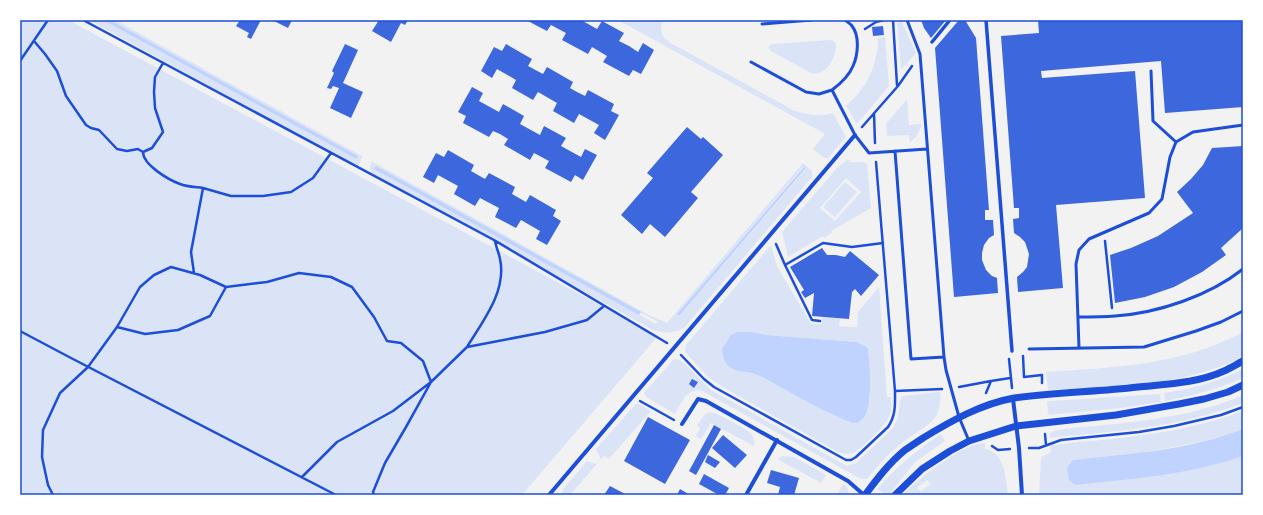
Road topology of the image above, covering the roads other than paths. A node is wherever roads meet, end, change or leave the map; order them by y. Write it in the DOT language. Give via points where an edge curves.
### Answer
graph roads {
  1 [pos="812,20"];
  2 [pos="845,20"];
  3 [pos="906,20"];
  4 [pos="950,20"];
  5 [pos="986,20"];
  6 [pos="762,24"];
  7 [pos="932,42"];
  8 [pos="751,62"];
  9 [pos="1151,72"];
  10 [pos="832,90"];
  11 [pos="1243,125"];
  12 [pos="855,135"];
  13 [pos="1176,142"];
  14 [pos="927,149"];
  15 [pos="895,151"];
  16 [pos="1243,269"];
  17 [pos="1243,311"];
  18 [pos="1078,317"];
  19 [pos="1079,348"];
  20 [pos="1029,349"];
  21 [pos="1012,351"];
  22 [pos="944,356"];
  23 [pos="1243,361"];
  24 [pos="1243,385"];
  25 [pos="1013,398"];
  26 [pos="959,417"];
  27 [pos="682,424"];
  28 [pos="1016,426"];
  29 [pos="777,440"];
  30 [pos="969,441"];
  31 [pos="549,495"];
  32 [pos="746,495"];
  33 [pos="865,495"];
  34 [pos="895,495"];
  35 [pos="1022,495"];
  1 -- 6 [label="lane"];
  2 -- 10 [label="lane" via="857,35 858,46 853,66"];
  3 -- 14 [label="lane" via="920,54"];
  4 -- 7 [label="street"];
  5 -- 21 [label="street"];
  8 -- 10 [label="lane" via="806,92 819,94"];
  9 -- 13 [label="lane" via="1152,121"];
  10 -- 12 [label="lane"];
  11 -- 13 [label="lane" via="1193,132"];
  12 -- 15 [label="lane" via="869,152"];
  12 -- 31 [label="street"];
  13 -- 18 [label="lane" via="1170,157 1162,199 1149,213 1089,239 1079,250 1076,264"];
  14 -- 15 [label="lane"];
  14 -- 22 [label="lane"];
  15 -- 22 [label="lane" via="911,359"];
  16 -- 18 [label="lane" via="1215,287 1167,306 1139,313"];
  17 -- 19 [label="lane" via="1202,329 1144,347"];
  18 -- 19 [label="lane"];
  19 -- 20 [label="lane"];
  22 -- 26 [label="lane"];
  23 -- 25 [label="street" via="1224,371 1174,384"];
  24 -- 28 [label="street" via="1228,392 1179,404 1116,415"];
  25 -- 26 [label="street"];
  25 -- 28 [label="street"];
  26 -- 30 [label="lane"];
  26 -- 33 [label="street" via="906,450 884,470"];
  27 -- 29 [label="street" via="698,399"];
  28 -- 30 [label="street"];
  28 -- 35 [label="street"];
  29 -- 32 [label="street"];
  29 -- 33 [label="street" via="848,481"];
  30 -- 34 [label="street" via="922,469"];
}
